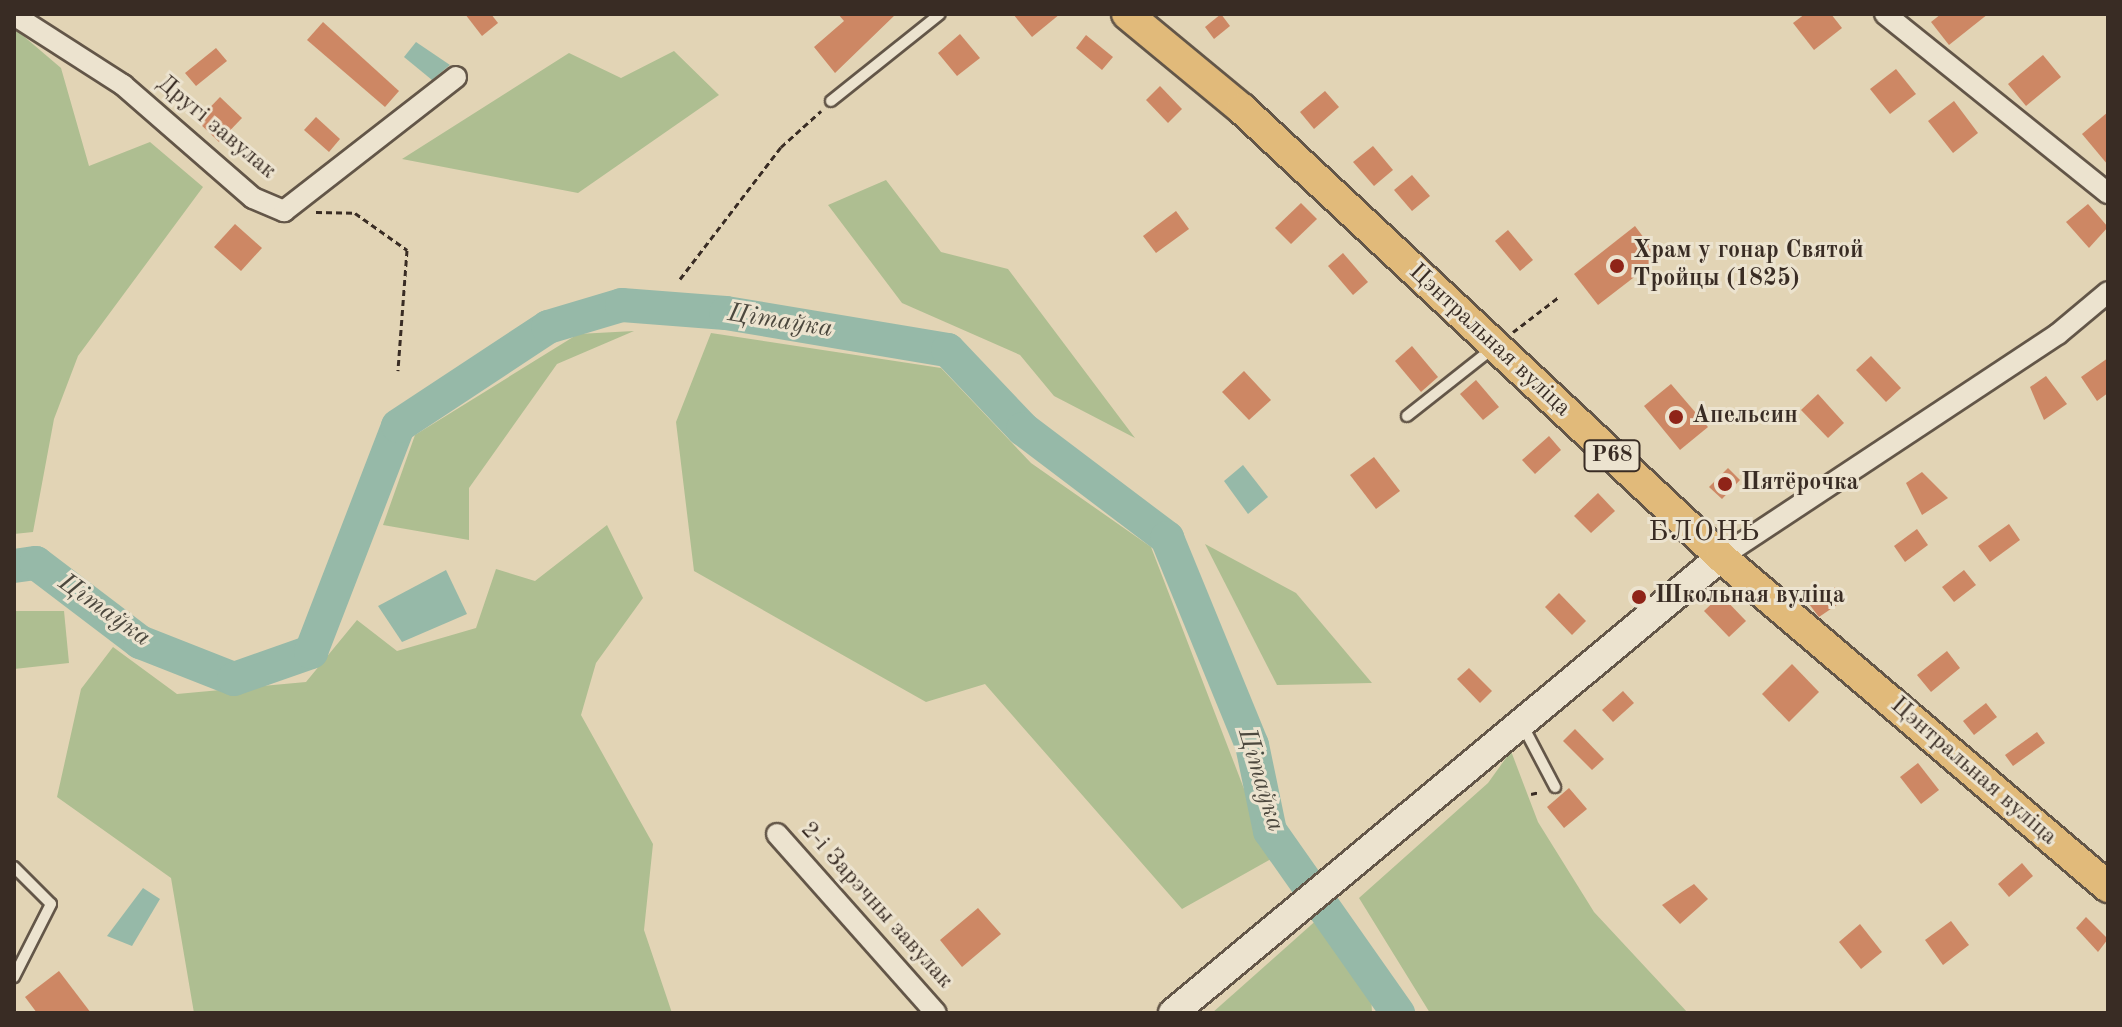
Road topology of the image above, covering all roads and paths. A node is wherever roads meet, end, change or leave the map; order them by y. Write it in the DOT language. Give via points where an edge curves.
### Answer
graph roads {
  1 [pos="940,14"];
  2 [pos="1127,14"];
  3 [pos="1885,14"];
  4 [pos="14,15"];
  5 [pos="456,77"];
  6 [pos="831,101"];
  7 [pos="2108,193"];
  8 [pos="284,211"];
  9 [pos="680,279"];
  10 [pos="2108,292"];
  11 [pos="1560,296"];
  12 [pos="1494,347"];
  13 [pos="398,371"];
  14 [pos="1407,416"];
  15 [pos="1721,557"];
  16 [pos="1518,728"];
  17 [pos="1555,787"];
  18 [pos="777,834"];
  19 [pos="14,867"];
  20 [pos="2108,887"];
  21 [pos="14,977"];
  22 [pos="936,1013"];
  23 [pos="1173,1013"];
  1 -- 6 [label="lane"];
  2 -- 12 [label="main road, Цэнтральная вуліца / Р68" via="1242,109"];
  3 -- 7 [label="street"];
  4 -- 8 [label="street, Другі завулак" via="123,85 253,198"];
  5 -- 8 [label="street, Другі завулак"];
  6 -- 9 [label="path" via="781,147"];
  8 -- 13 [label="path" via="355,213 407,250"];
  10 -- 15 [label="street" via="2058,334"];
  11 -- 12 [label="path"];
  12 -- 14 [label="lane"];
  12 -- 15 [label="main road, Цэнтральная вуліца / Р68"];
  15 -- 16 [label="main road"];
  15 -- 20 [label="main road, Цэнтральная вуліца / Р68"];
  16 -- 17 [label="lane"];
  16 -- 23 [label="main road"];
  18 -- 22 [label="street, 2-і Зарэчны завулак"];
  19 -- 21 [label="lane" via="51,904"];
}
